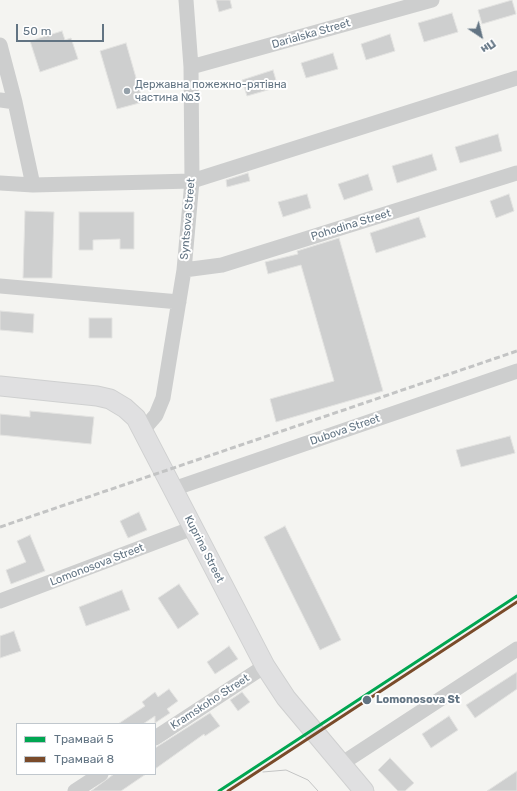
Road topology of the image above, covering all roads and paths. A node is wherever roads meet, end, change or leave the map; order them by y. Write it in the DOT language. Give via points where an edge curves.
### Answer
graph roads {
  1 [pos="186,0"];
  2 [pos="432,0"];
  3 [pos="0,46"];
  4 [pos="191,68"];
  5 [pos="517,78"];
  6 [pos="0,100"];
  7 [pos="16,102"];
  8 [pos="517,173"];
  9 [pos="192,181"];
  10 [pos="0,183"];
  11 [pos="33,185"];
  12 [pos="184,270"];
  13 [pos="0,286"];
  14 [pos="179,302"];
  15 [pos="517,371"];
  16 [pos="0,386"];
  17 [pos="143,430"];
  18 [pos="174,489"];
  19 [pos="193,528"];
  20 [pos="0,602"];
  21 [pos="517,649"];
  22 [pos="265,666"];
  23 [pos="156,737"];
  24 [pos="340,764"];
  25 [pos="99,775"];
  26 [pos="75,791"];
  27 [pos="364,791"];
  1 -- 4 [label="street, Syntsova Street"];
  2 -- 4 [label="street, Darialska Street"];
  3 -- 7 [label="street"];
  4 -- 9 [label="street, Syntsova Street"];
  5 -- 9 [label="street"];
  6 -- 7 [label="street"];
  7 -- 11 [label="street"];
  8 -- 12 [label="street, Pohodina Street" via="222,265"];
  9 -- 11 [label="street"];
  9 -- 12 [label="street, Syntsova Street"];
  10 -- 11 [label="street"];
  12 -- 14 [label="street, Syntsova Street"];
  13 -- 14 [label="street"];
  14 -- 17 [label="street, Syntsova Street" via="163,398 156,415"];
  15 -- 18 [label="street, Dubova Street"];
  16 -- 17 [label="main road, Kuprina Street" via="110,399 136,418"];
  17 -- 18 [label="main road, Kuprina Street"];
  18 -- 19 [label="main road, Kuprina Street"];
  19 -- 20 [label="street, Lomonosova Street"];
  19 -- 22 [label="main road, Kuprina Street"];
  21 -- 24 [label="street"];
  22 -- 23 [label="street, Kramskoho Street"];
  22 -- 24 [label="main road, Kuprina Street" via="286,698"];
  24 -- 27 [label="main road, Kuprina Street"];
  25 -- 26 [label="street"];
}
